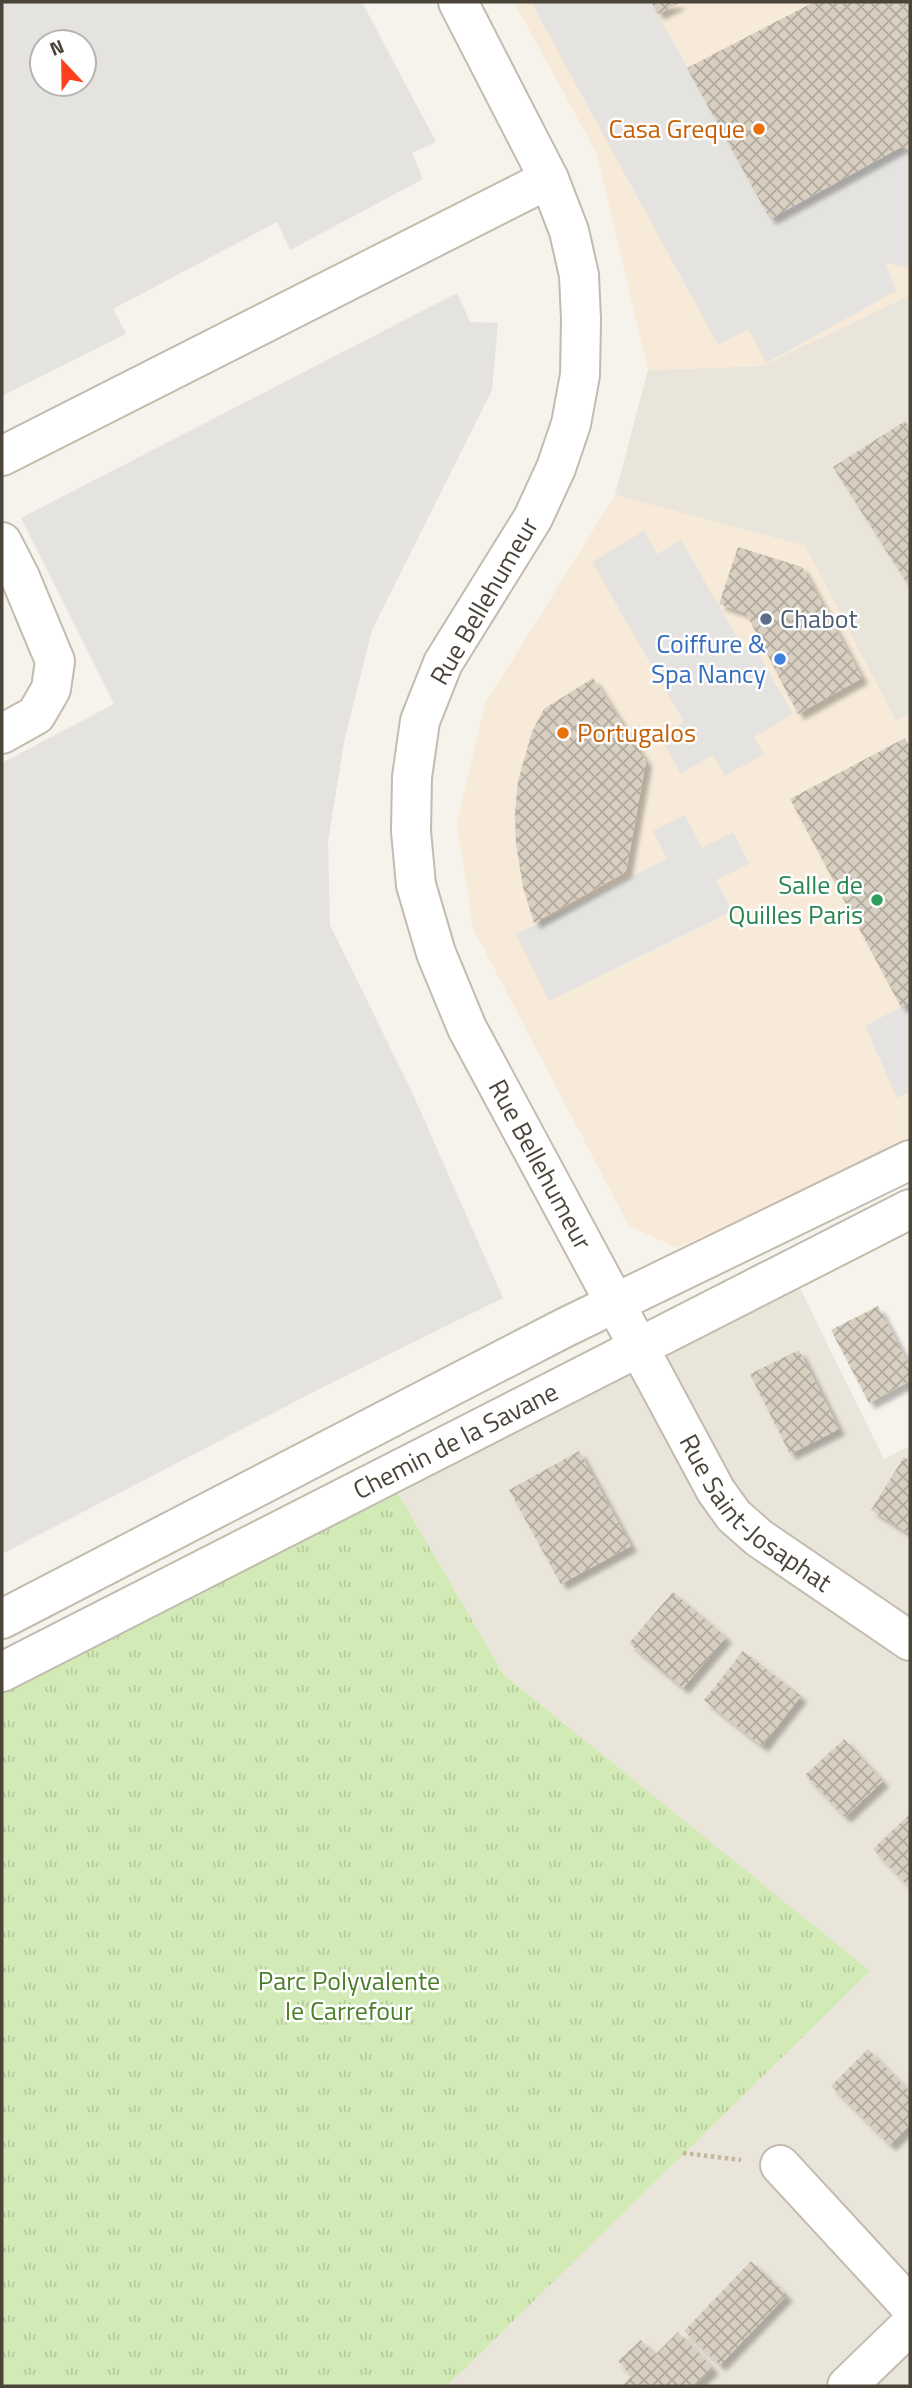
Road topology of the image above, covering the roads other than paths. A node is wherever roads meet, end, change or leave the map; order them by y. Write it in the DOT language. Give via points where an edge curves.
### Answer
graph roads {
  1 [pos="458,2"];
  2 [pos="549,179"];
  3 [pos="2,456"];
  4 [pos="2,542"];
  5 [pos="2,734"];
  6 [pos="910,1160"];
  7 [pos="910,1209"];
  8 [pos="614,1303"];
  9 [pos="640,1347"];
  10 [pos="2,1619"];
  11 [pos="910,1641"];
  12 [pos="2,1672"];
  13 [pos="780,2165"];
  14 [pos="910,2306"];
  15 [pos="910,2325"];
  16 [pos="847,2386"];
  1 -- 2 [label="street, Rue Bellehumeur"];
  2 -- 3 [label="street"];
  2 -- 8 [label="street, Rue Bellehumeur" via="569,231 579,275 580,375 571,424 533,518 443,663 420,721 411,831 419,896 436,953 467,1028"];
  4 -- 5 [label="street" via="55,661 51,689 36,715"];
  6 -- 8 [label="street, Chemin de la Savane"];
  7 -- 9 [label="street, Chemin de la Savane"];
  8 -- 9 [label="street, Rue Bellehumeur"];
  8 -- 10 [label="street, Chemin de la Savane"];
  9 -- 11 [label="street, Rue Saint-Josaphat" via="700,1464 734,1516"];
  9 -- 12 [label="street, Chemin de la Savane"];
  13 -- 14 [label="street"];
  15 -- 16 [label="street"];
}
